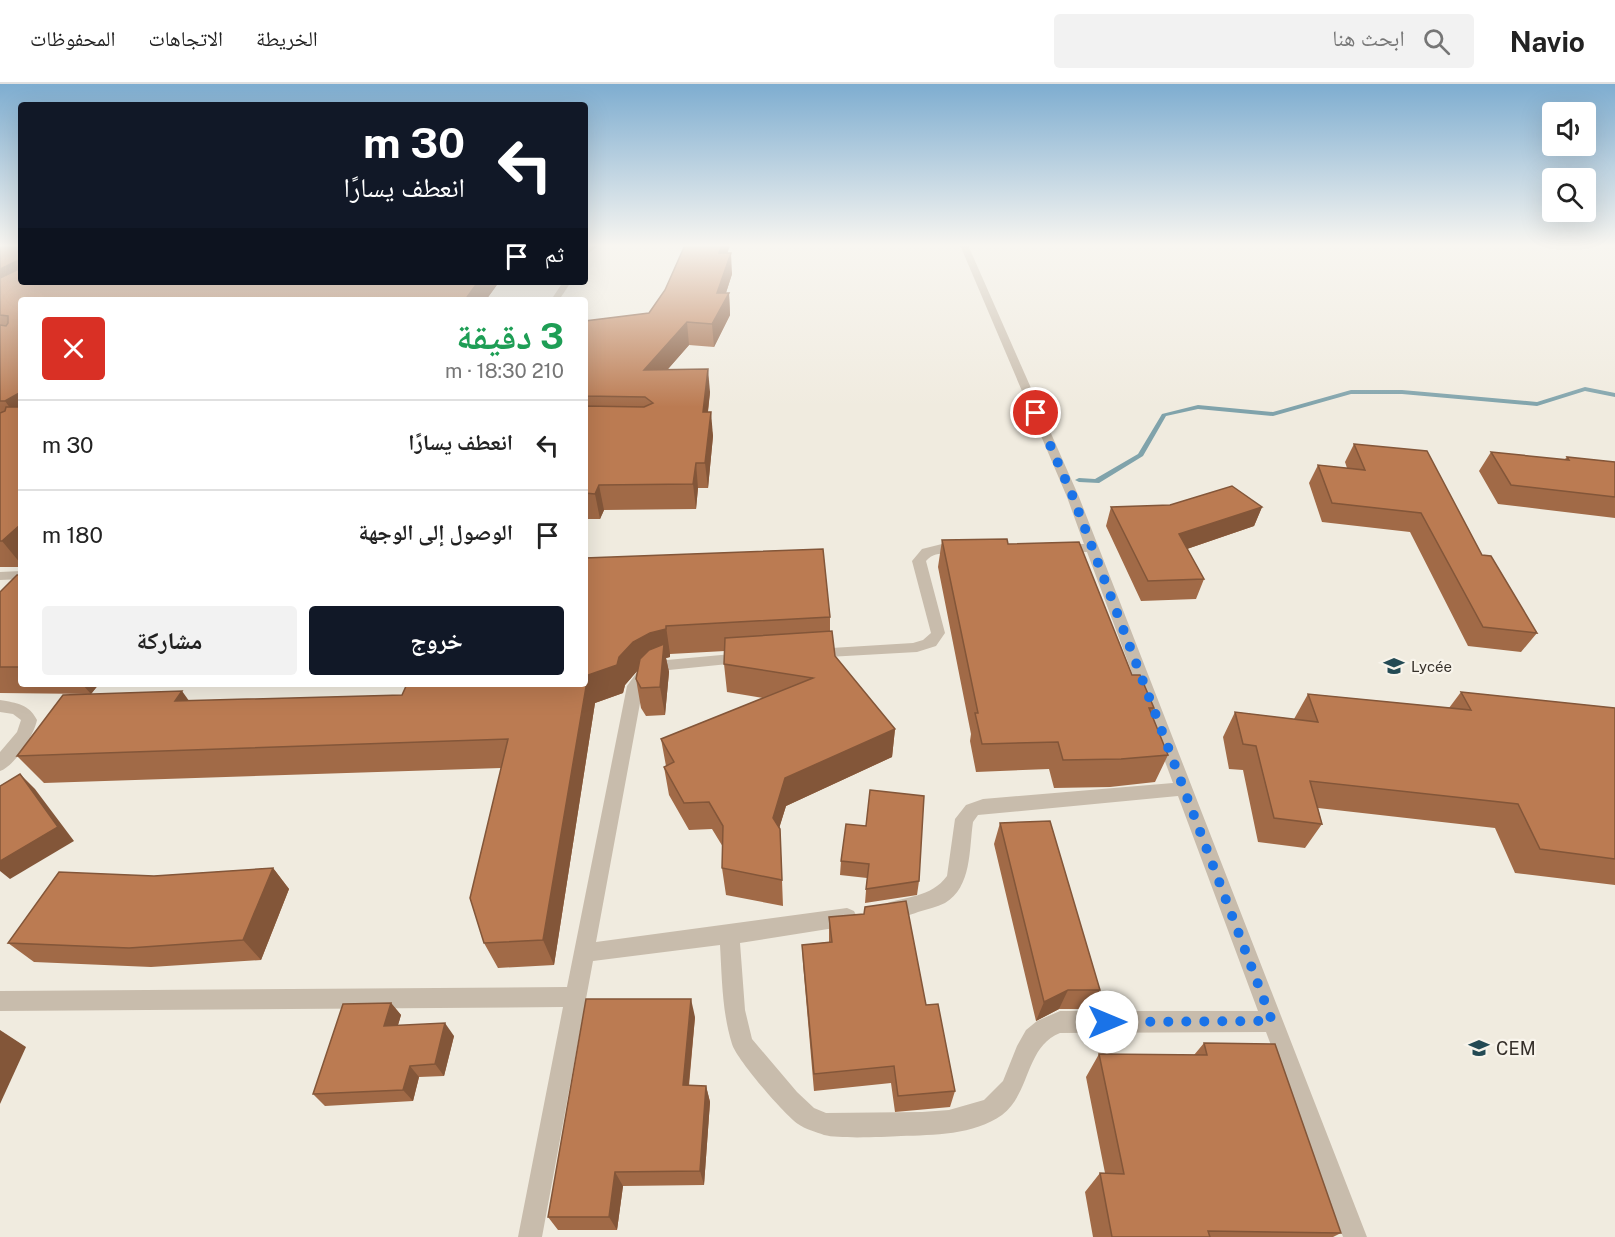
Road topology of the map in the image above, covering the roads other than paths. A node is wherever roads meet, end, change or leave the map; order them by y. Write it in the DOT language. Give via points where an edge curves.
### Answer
graph roads {
  1 [pos="987,299"];
  2 [pos="981,548"];
  3 [pos="1048,548"];
  4 [pos="1092,548"];
  5 [pos="18,575"];
  6 [pos="0,576"];
  7 [pos="797,655"];
  8 [pos="762,657"];
  9 [pos="0,706"];
  10 [pos="0,764"];
  11 [pos="1184,789"];
  12 [pos="729,935"];
  13 [pos="583,953"];
  14 [pos="575,998"];
  15 [pos="0,1000"];
  16 [pos="1272,1021"];
  17 [pos="530,1237"];
  18 [pos="1354,1237"];
  1 -- 4 [label="street"];
  2 -- 7 [label="street" via="930,549 923,553 919,561 938,633 926,646"];
  3 -- 4 [label="street"];
  4 -- 11 [label="street"];
  5 -- 6 [label="street"];
  8 -- 13 [label="street" via="656,666 639,679"];
  9 -- 10 [label="street" via="16,706 29,717 29,725"];
  11 -- 12 [label="street" via="983,806 964,819 956,878 938,897 909,907"];
  11 -- 16 [label="street"];
  12 -- 13 [label="street"];
  12 -- 16 [label="street" via="742,1044 789,1100 807,1117 826,1124 953,1122 988,1112 1006,1096 1039,1032 1060,1022"];
  13 -- 14 [label="street"];
  14 -- 15 [label="street"];
  14 -- 17 [label="street"];
  16 -- 18 [label="street"];
}
